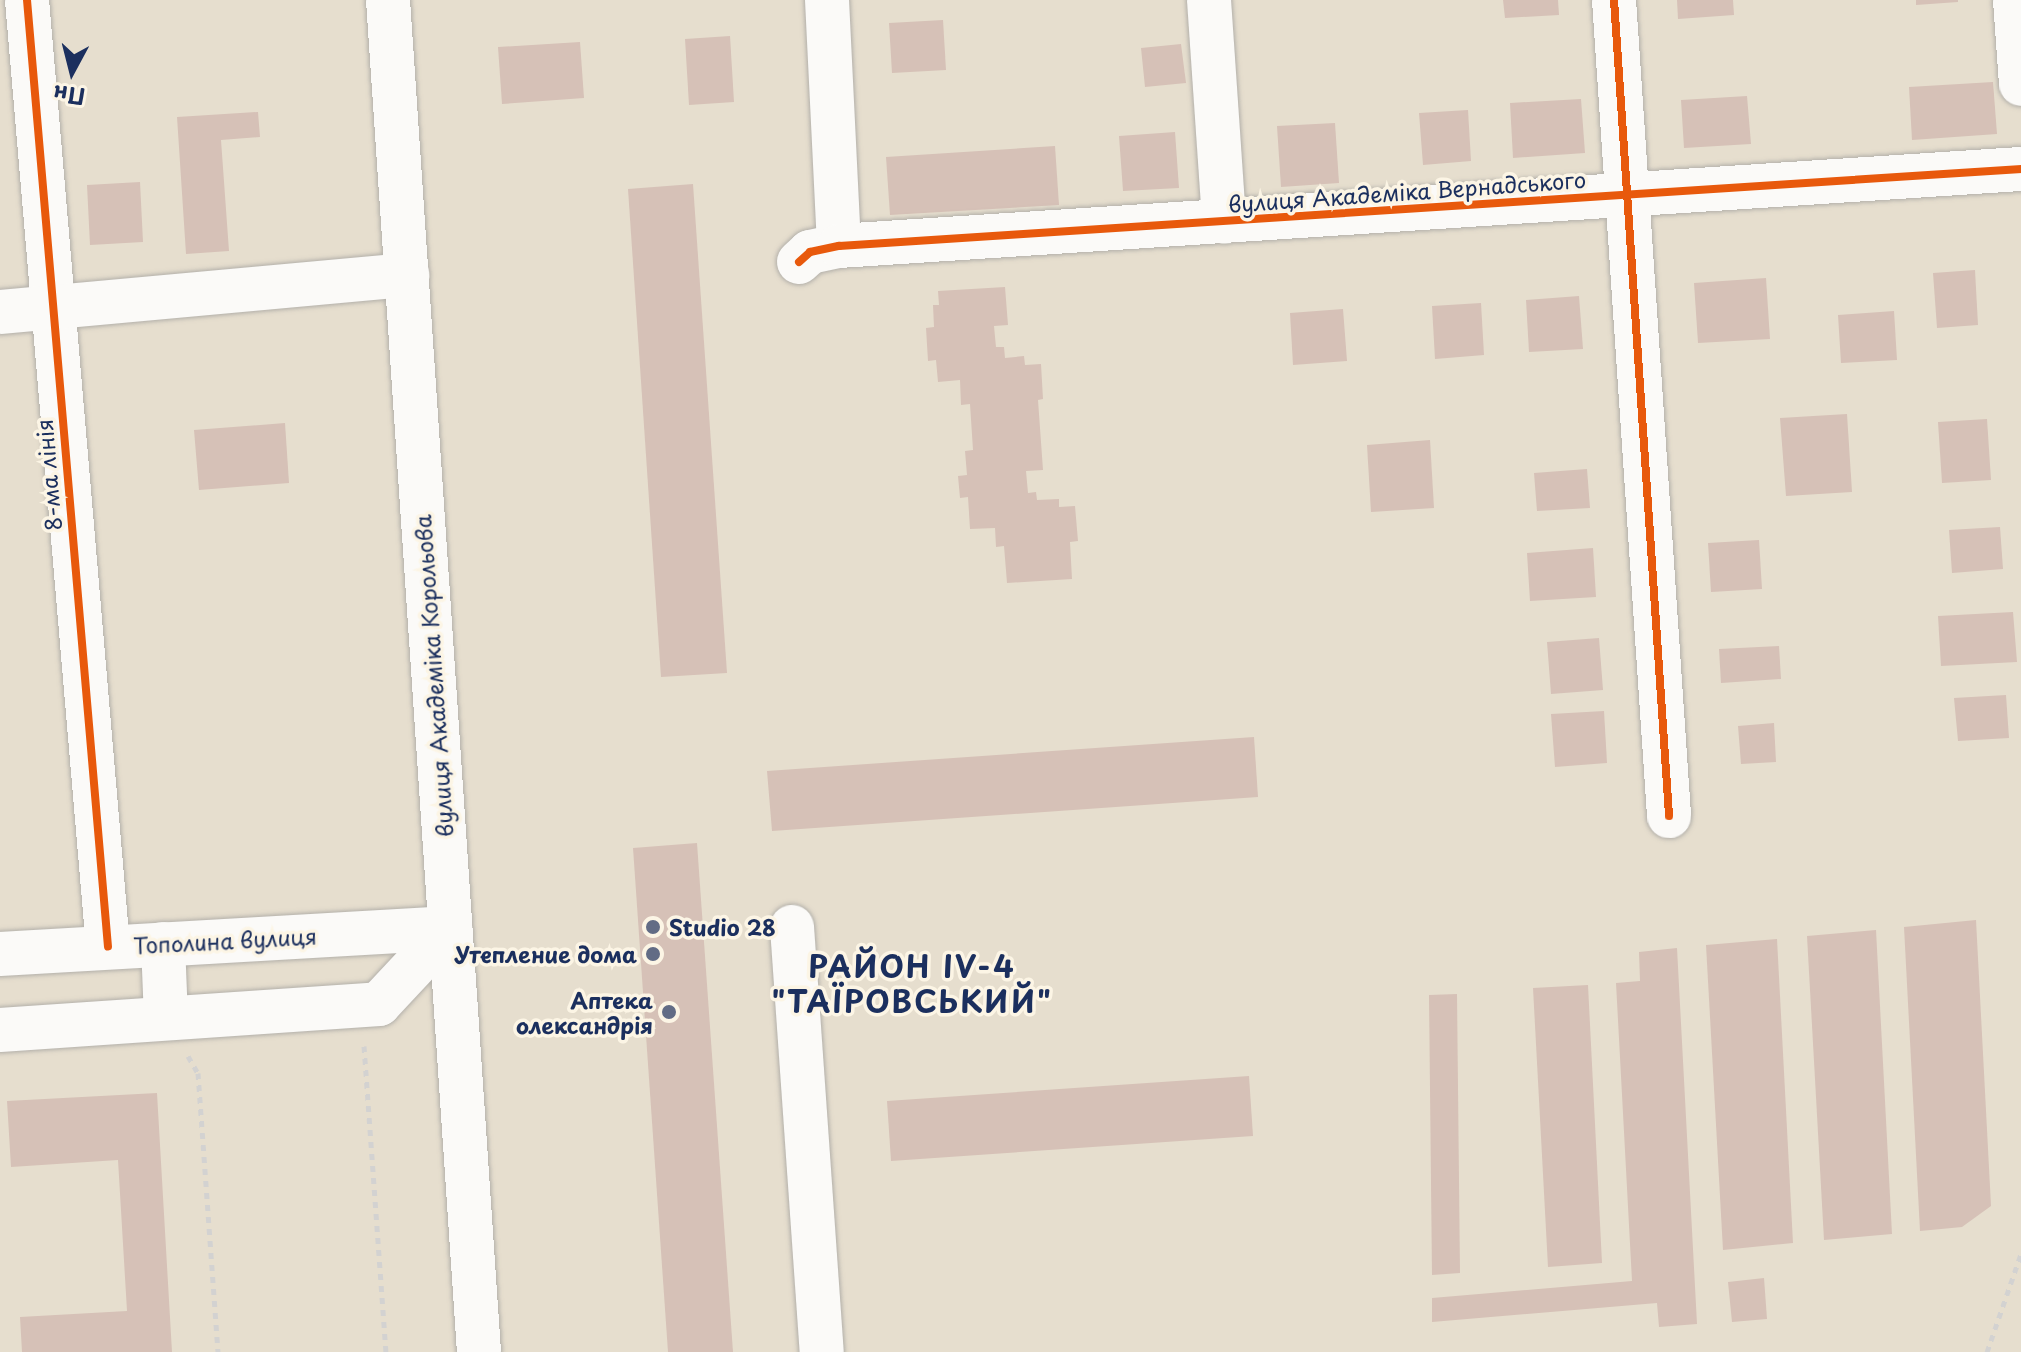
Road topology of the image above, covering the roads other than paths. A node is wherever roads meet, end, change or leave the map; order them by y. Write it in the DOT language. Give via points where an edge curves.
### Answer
graph roads {
  1 [pos="27,0"];
  2 [pos="388,0"];
  3 [pos="827,0"];
  4 [pos="1209,0"];
  5 [pos="1614,0"];
  6 [pos="2015,0"];
  7 [pos="2021,84"];
  8 [pos="2021,169"];
  9 [pos="1627,195"];
  10 [pos="1224,221"];
  11 [pos="839,246"];
  12 [pos="799,262"];
  13 [pos="407,275"];
  14 [pos="51,308"];
  15 [pos="0,312"];
  16 [pos="1669,816"];
  17 [pos="792,927"];
  18 [pos="450,928"];
  19 [pos="163,944"];
  20 [pos="108,947"];
  21 [pos="0,954"];
  22 [pos="166,1018"];
  23 [pos="0,1030"];
  24 [pos="479,1352"];
  25 [pos="822,1352"];
  1 -- 14 [label="street, 8-ма лінія"];
  2 -- 13 [label="street, вулиця Академіка Корольова"];
  3 -- 11 [label="street"];
  4 -- 10 [label="street"];
  5 -- 9 [label="street"];
  6 -- 7 [label="street"];
  8 -- 9 [label="street, вулиця Академіка Вернадського"];
  9 -- 10 [label="street, вулиця Академіка Вернадського"];
  9 -- 16 [label="street"];
  10 -- 11 [label="street, вулиця Академіка Вернадського"];
  11 -- 12 [label="street, вулиця Академіка Вернадського" via="810,252"];
  13 -- 14 [label="street"];
  13 -- 18 [label="street, вулиця Академіка Корольова"];
  14 -- 15 [label="street"];
  14 -- 20 [label="street, 8-ма лінія"];
  17 -- 25 [label="street"];
  18 -- 19 [label="street, Тополина вулиця"];
  18 -- 22 [label="street" via="379,1004"];
  18 -- 24 [label="street, вулиця Академіка Корольова"];
  19 -- 20 [label="street, Тополина вулиця"];
  19 -- 22 [label="street"];
  20 -- 21 [label="street, Тополина вулиця"];
  22 -- 23 [label="street"];
}
